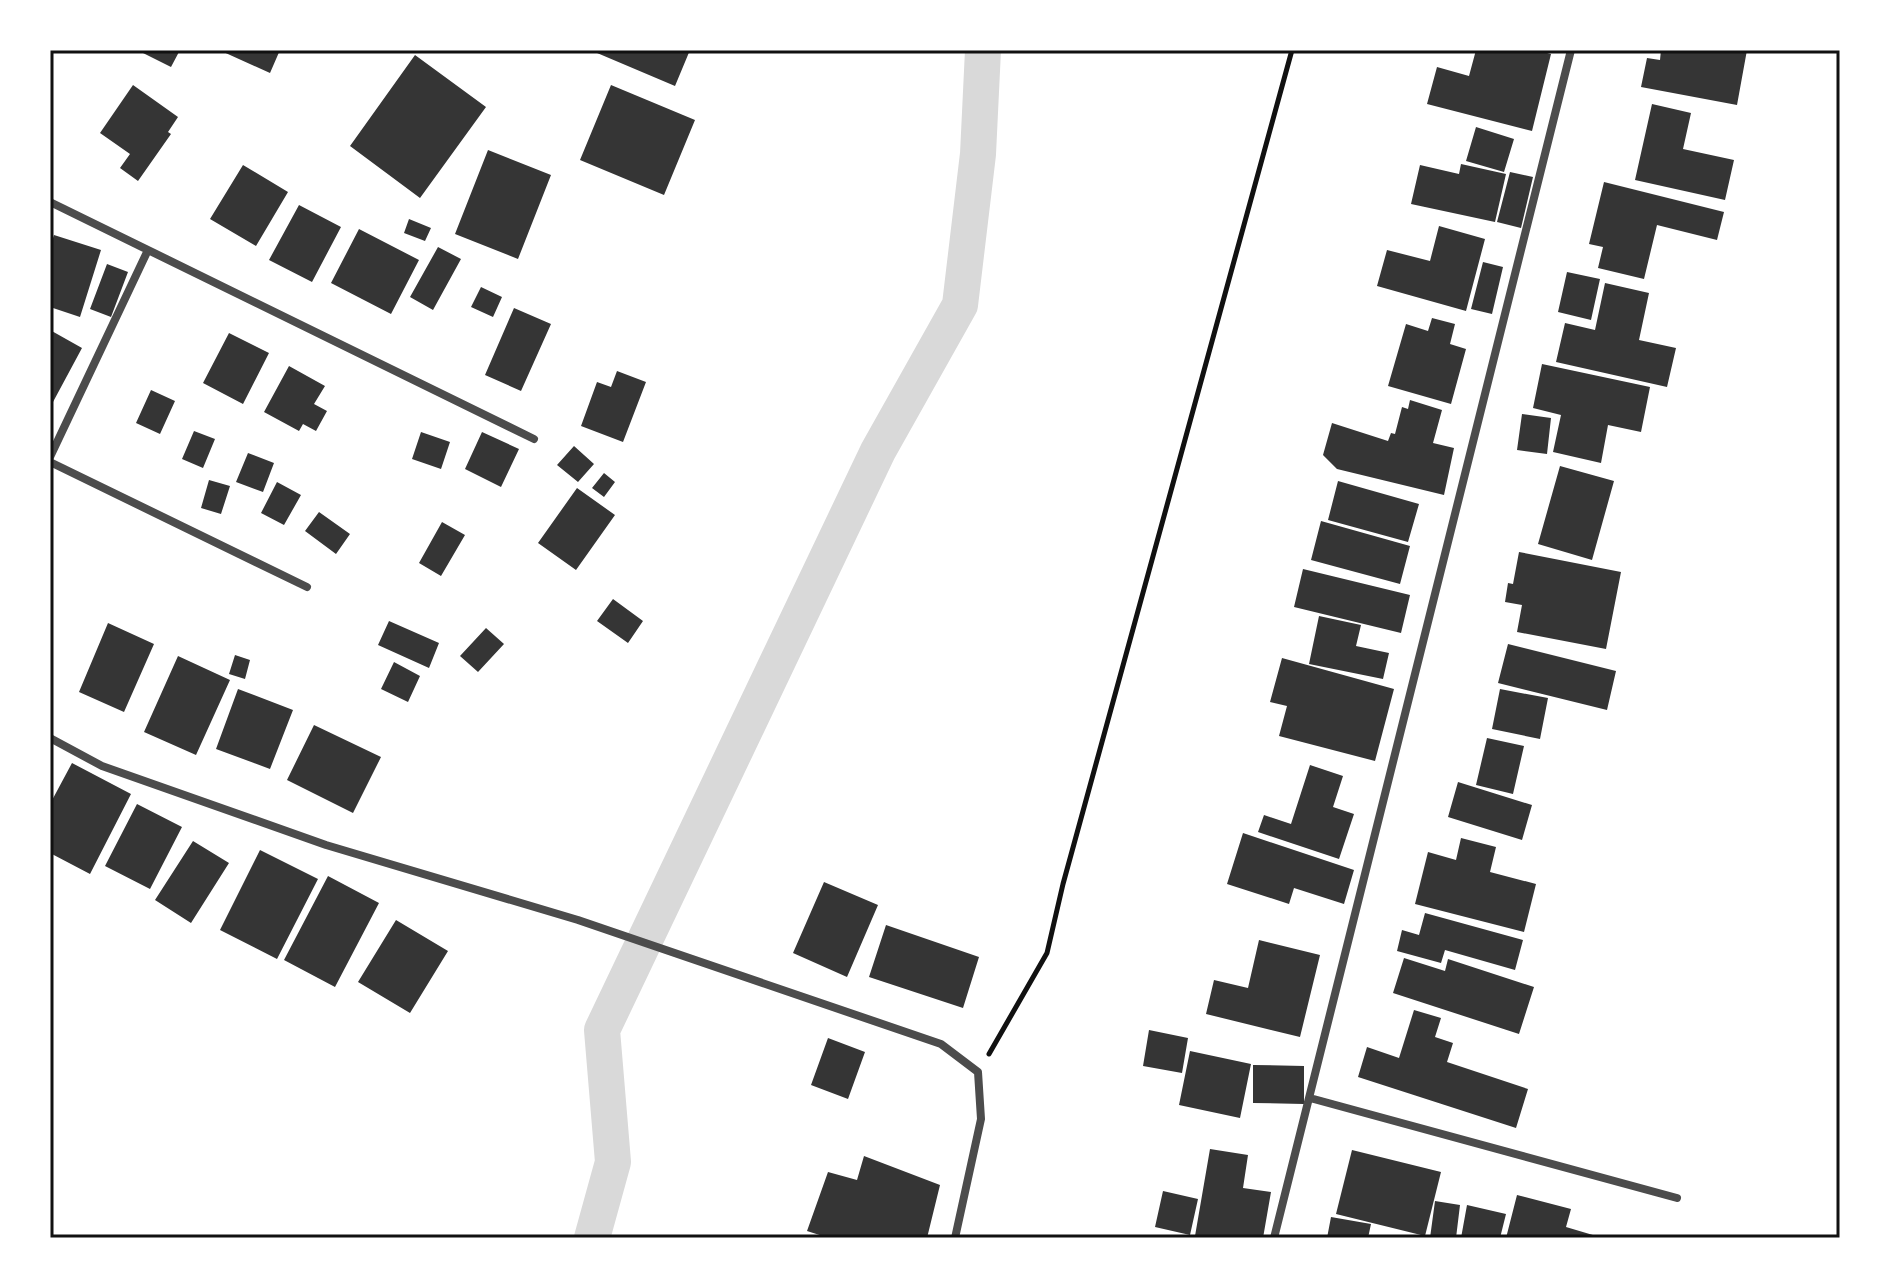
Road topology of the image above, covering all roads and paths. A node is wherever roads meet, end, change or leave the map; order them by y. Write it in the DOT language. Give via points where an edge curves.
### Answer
graph roads {
  1 [pos="1292,50"];
  2 [pos="1571,50"];
  3 [pos="50,202"];
  4 [pos="148,250"];
  5 [pos="534,439"];
  6 [pos="50,460"];
  7 [pos="307,587"];
  8 [pos="50,738"];
  9 [pos="978,1072"];
  10 [pos="1310,1098"];
  11 [pos="1677,1198"];
  12 [pos="955,1238"];
  13 [pos="1274,1238"];
  1 -- 9 [label="path" via="1047,953"];
  2 -- 10 [label="street"];
  3 -- 4 [label="street"];
  4 -- 5 [label="street"];
  4 -- 6 [label="street"];
  6 -- 7 [label="street"];
  8 -- 9 [label="street" via="102,766 326,845 578,920 941,1044"];
  9 -- 12 [label="street" via="981,1119"];
  10 -- 11 [label="street"];
  10 -- 13 [label="street"];
}
